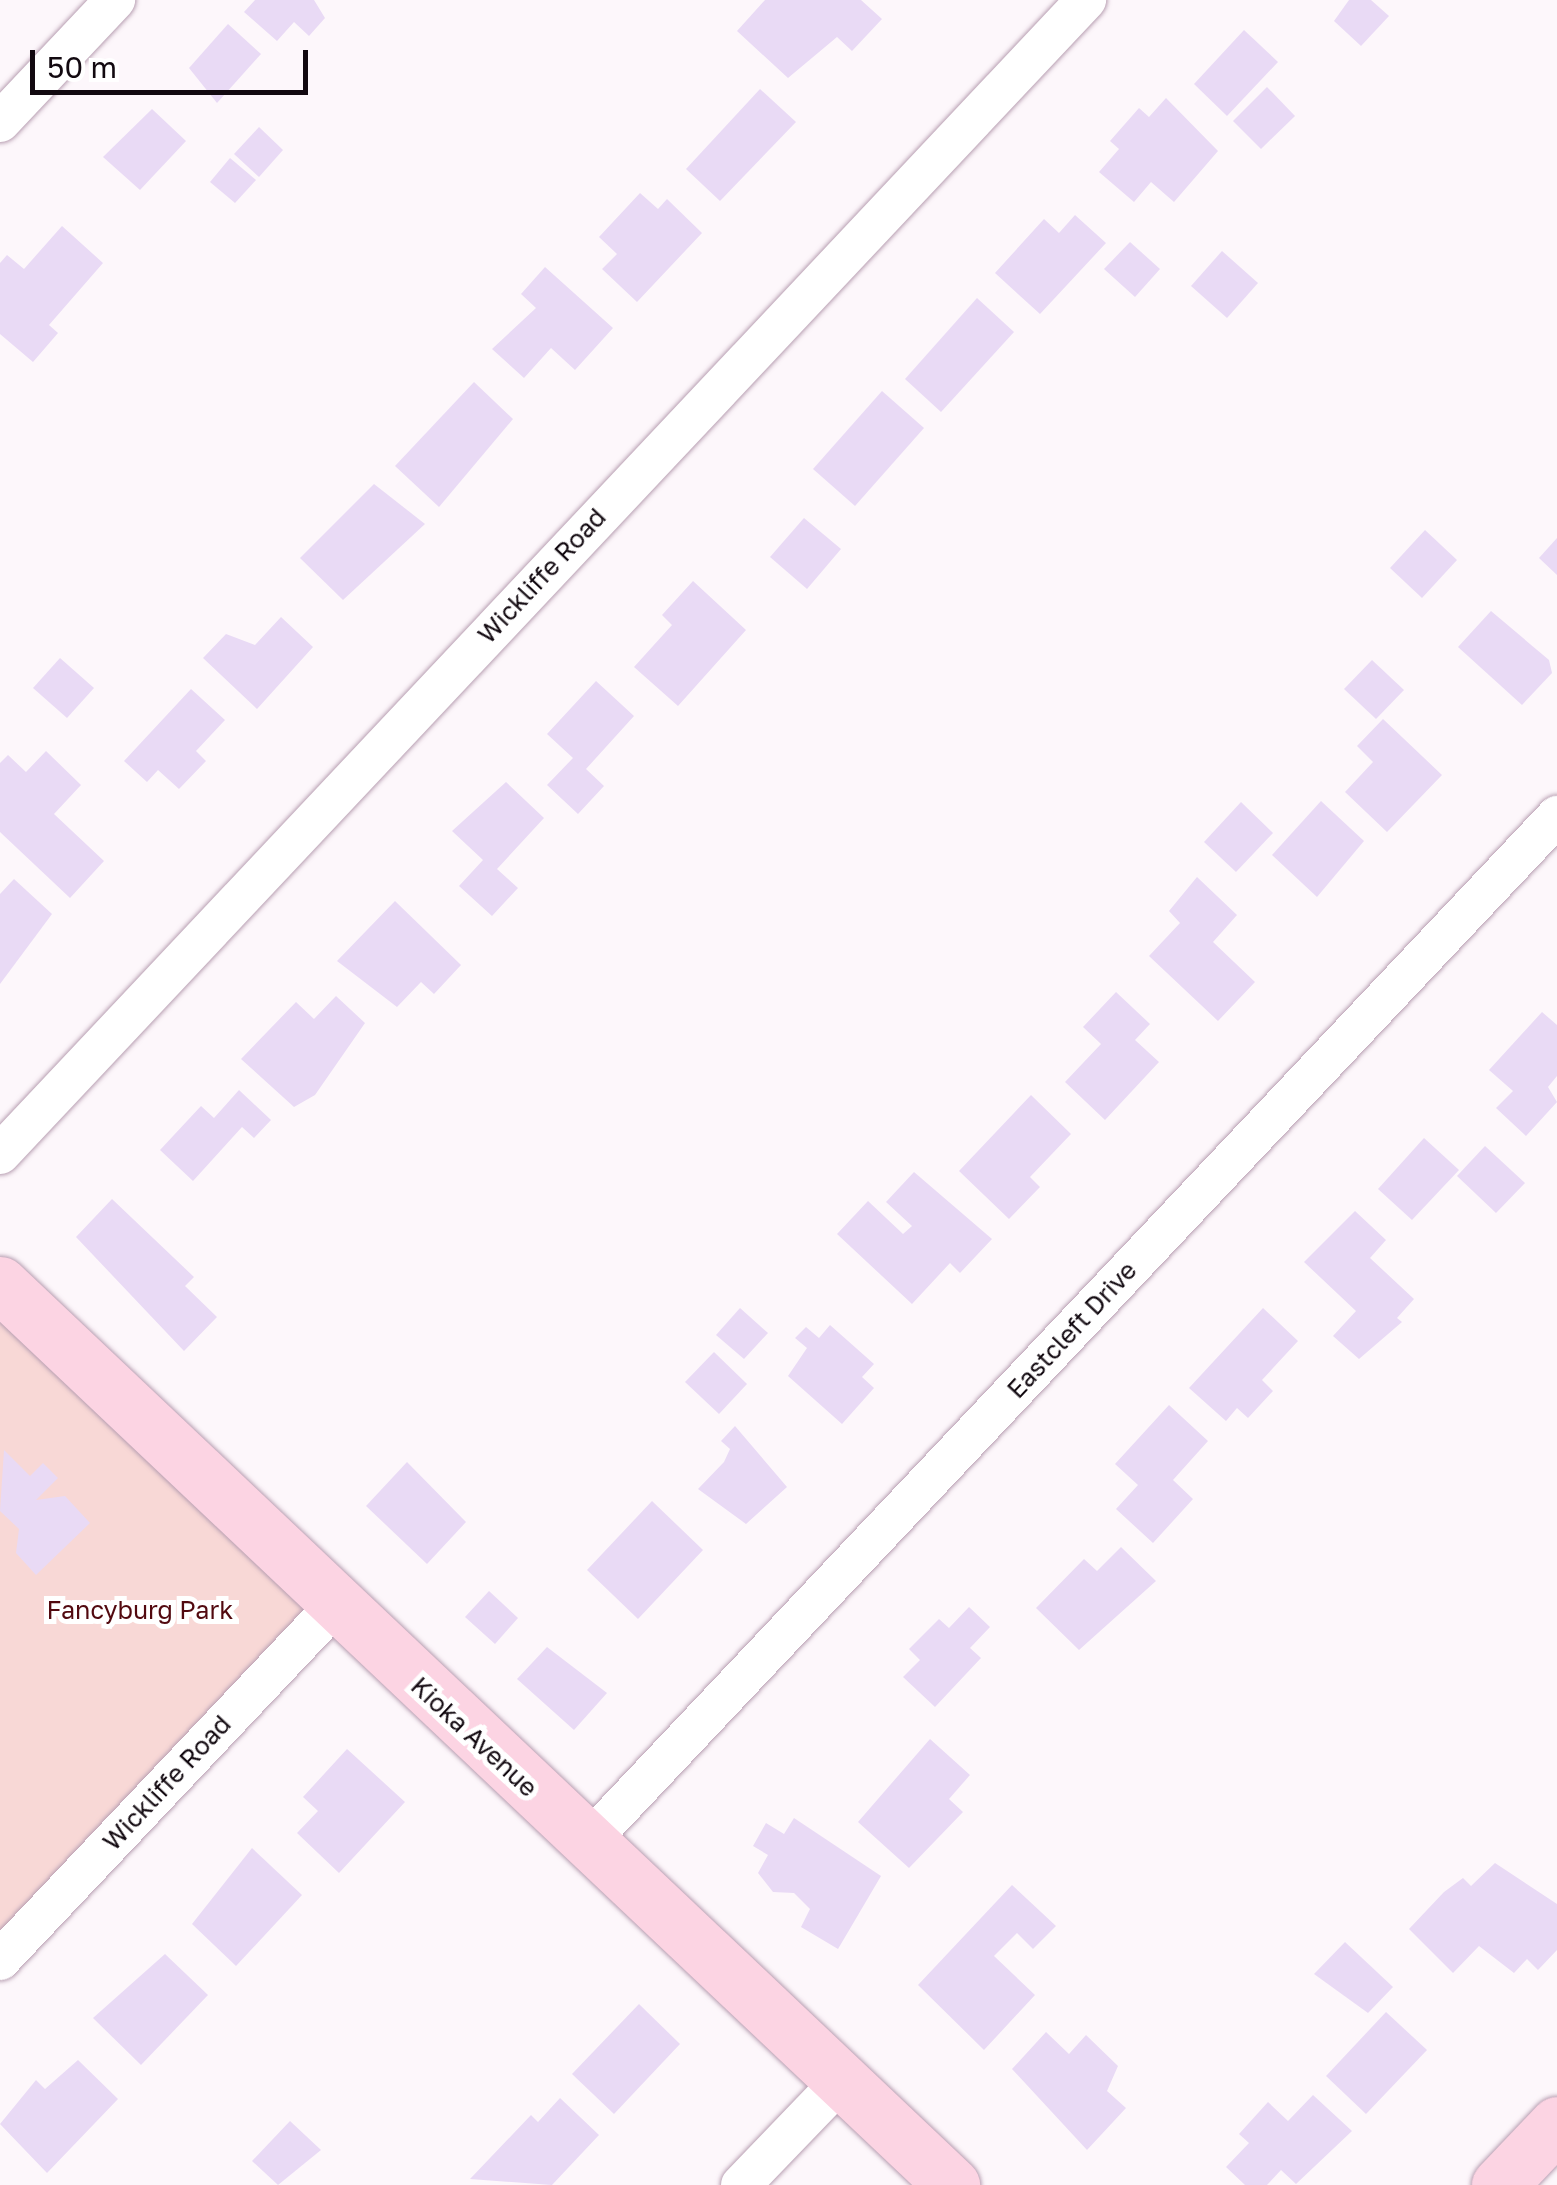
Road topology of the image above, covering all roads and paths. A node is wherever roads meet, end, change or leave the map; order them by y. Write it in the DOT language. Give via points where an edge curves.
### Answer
graph roads {
  1 [pos="116,0"];
  2 [pos="1086,0"];
  3 [pos="0,122"];
  4 [pos="1557,816"];
  5 [pos="0,1154"];
  6 [pos="0,1284"];
  7 [pos="335,1606"];
  8 [pos="587,1843"];
  9 [pos="0,1960"];
  10 [pos="840,2082"];
  11 [pos="1557,2124"];
  12 [pos="741,2185"];
  13 [pos="952,2185"];
  14 [pos="1499,2185"];
  1 -- 3 [label="street"];
  2 -- 5 [label="street, Wickliffe Road"];
  4 -- 8 [label="street, Eastcleft Drive"];
  6 -- 7 [label="street, Kioka Avenue"];
  7 -- 8 [label="street, Kioka Avenue"];
  7 -- 9 [label="street, Wickliffe Road"];
  8 -- 10 [label="street, Kioka Avenue"];
  10 -- 12 [label="street"];
  10 -- 13 [label="street, Kioka Avenue"];
  11 -- 14 [label="street"];
}
